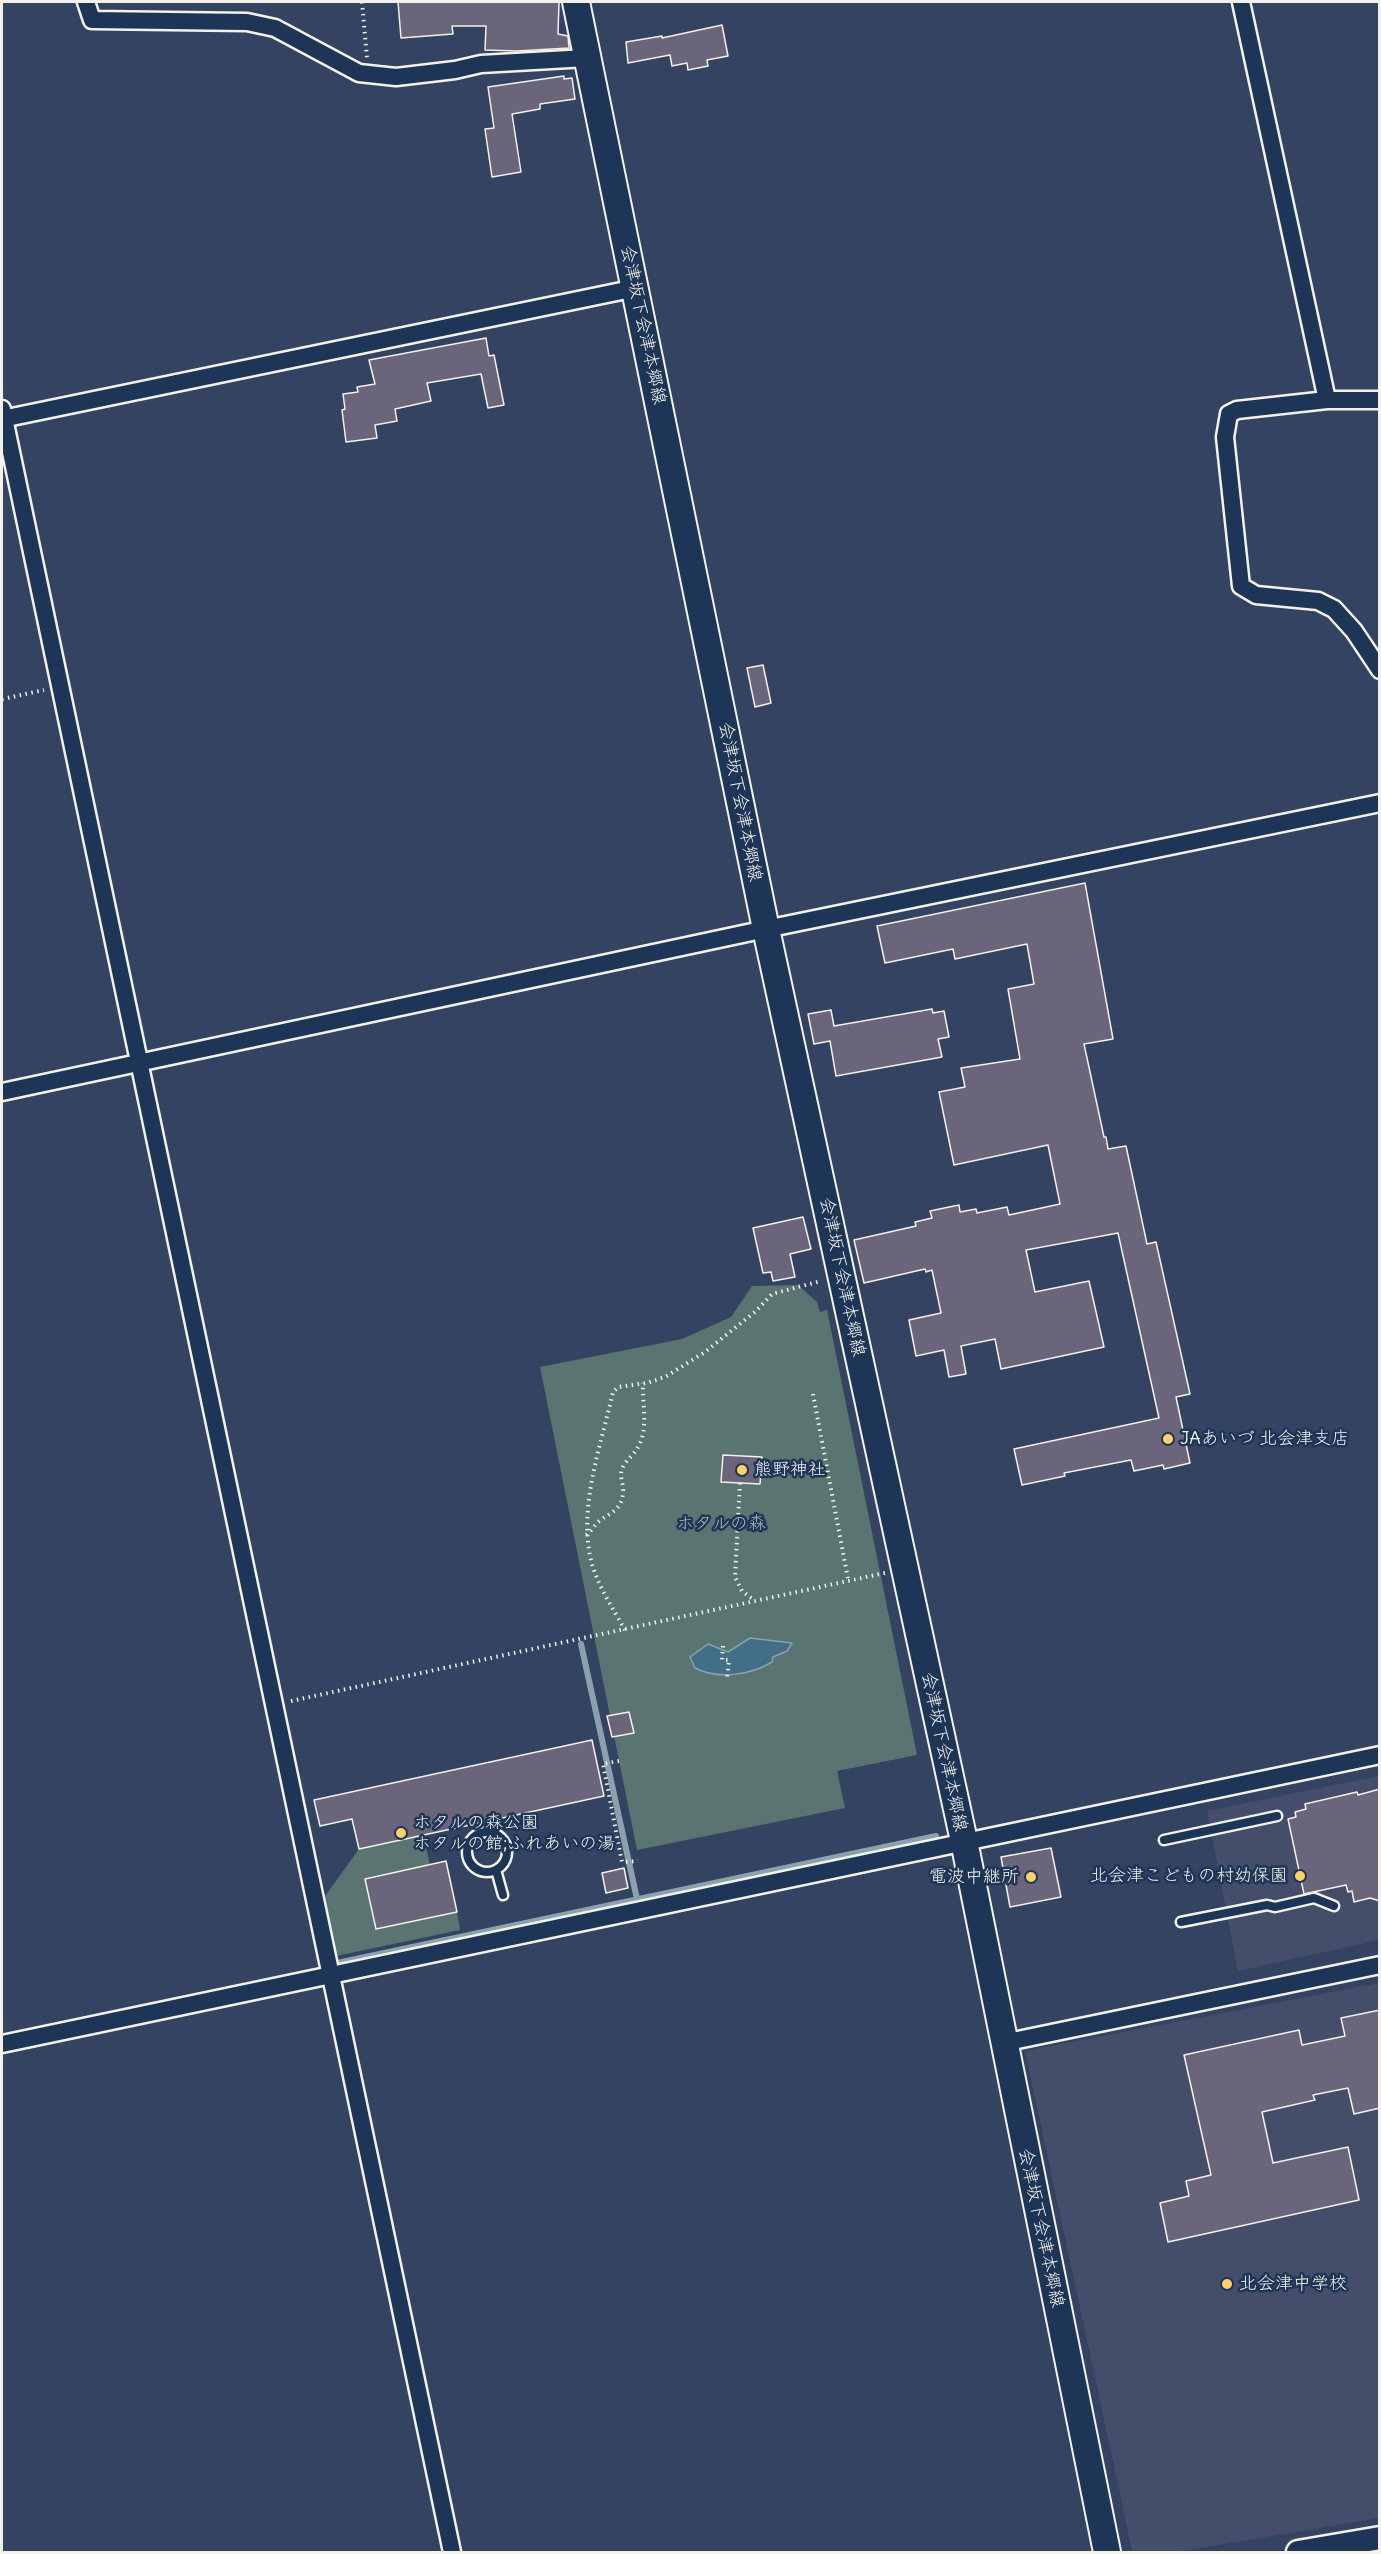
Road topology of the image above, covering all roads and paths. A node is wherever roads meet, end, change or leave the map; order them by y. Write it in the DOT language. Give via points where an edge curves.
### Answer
graph roads {
  1 [pos="86,2"];
  2 [pos="362,2"];
  3 [pos="576,2"];
  4 [pos="1241,2"];
  5 [pos="587,58"];
  6 [pos="368,74"];
  7 [pos="636,288"];
  8 [pos="1327,400"];
  9 [pos="1380,400"];
  10 [pos="2,415"];
  11 [pos="1380,670"];
  12 [pos="59,687"];
  13 [pos="2,699"];
  14 [pos="1380,803"];
  15 [pos="766,929"];
  16 [pos="138,1063"];
  17 [pos="2,1092"];
  18 [pos="842,1276"];
  19 [pos="644,1383"];
  20 [pos="813,1394"];
  21 [pos="740,1483"];
  22 [pos="586,1535"];
  23 [pos="905,1569"];
  24 [pos="848,1579"];
  25 [pos="754,1600"];
  26 [pos="625,1630"];
  27 [pos="723,1646"];
  28 [pos="727,1679"];
  29 [pos="273,1705"];
  30 [pos="1380,1755"];
  31 [pos="619,1761"];
  32 [pos="1277,1816"];
  33 [pos="1164,1840"];
  34 [pos="964,1841"];
  35 [pos="638,1861"];
  36 [pos="496,1870"];
  37 [pos="503,1895"];
  38 [pos="1334,1905"];
  39 [pos="1181,1922"];
  40 [pos="1380,1965"];
  41 [pos="330,1975"];
  42 [pos="1003,2043"];
  43 [pos="2,2044"];
  44 [pos="1380,2538"];
  45 [pos="1345,2548"];
  46 [pos="452,2553"];
  47 [pos="1107,2553"];
  48 [pos="1298,2553"];
  1 -- 6 [label="street" via="92,20 247,22 275,28"];
  2 -- 6 [label="path"];
  3 -- 5 [label="main road, 会津坂下会津本郷線"];
  4 -- 8 [label="street"];
  5 -- 6 [label="street" via="481,64 396,76"];
  5 -- 7 [label="main road, 会津坂下会津本郷線"];
  7 -- 10 [label="street"];
  7 -- 15 [label="main road, 会津坂下会津本郷線"];
  8 -- 9 [label="street"];
  8 -- 11 [label="street" via="1230,414 1225,437 1241,586 1256,595 1318,601 1334,609"];
  10 -- 12 [label="street"];
  12 -- 13 [label="path"];
  12 -- 16 [label="street"];
  14 -- 15 [label="street"];
  15 -- 16 [label="street"];
  15 -- 18 [label="main road, 会津坂下会津本郷線"];
  16 -- 17 [label="street"];
  16 -- 29 [label="street"];
  18 -- 19 [label="path" via="772,1294 705,1352 665,1377"];
  18 -- 23 [label="main road, 会津坂下会津本郷線"];
  19 -- 22 [label="path" via="645,1425 639,1446 623,1466 621,1502 613,1514 599,1521"];
  19 -- 22 [label="path" via="618,1387 614,1392"];
  20 -- 24 [label="path"];
  21 -- 25 [label="path" via="735,1577 742,1591"];
  22 -- 26 [label="path" via="592,1566"];
  23 -- 24 [label="path"];
  23 -- 34 [label="main road, 会津坂下会津本郷線"];
  24 -- 25 [label="path"];
  25 -- 26 [label="path"];
  26 -- 29 [label="path"];
  27 -- 28 [label="path" via="722,1660 729,1660"];
  29 -- 41 [label="street"];
  30 -- 34 [label="street"];
  31 -- 35 [label="path" via="603,1764 622,1863"];
  32 -- 33 [label="lane"];
  34 -- 41 [label="street"];
  34 -- 42 [label="main road, 会津坂下会津本郷線"];
  36 -- 36 [label="lane" via="486,1872 472,1866 466,1852 472,1837 489,1831 501,1837 507,1848 506,1860"];
  36 -- 37 [label="lane"];
  38 -- 39 [label="lane" via="1314,1898"];
  40 -- 42 [label="street"];
  41 -- 43 [label="street"];
  41 -- 46 [label="street"];
  42 -- 47 [label="main road, 会津坂下会津本郷線"];
  44 -- 45 [label="main road"];
  45 -- 48 [label="main road"];
}
